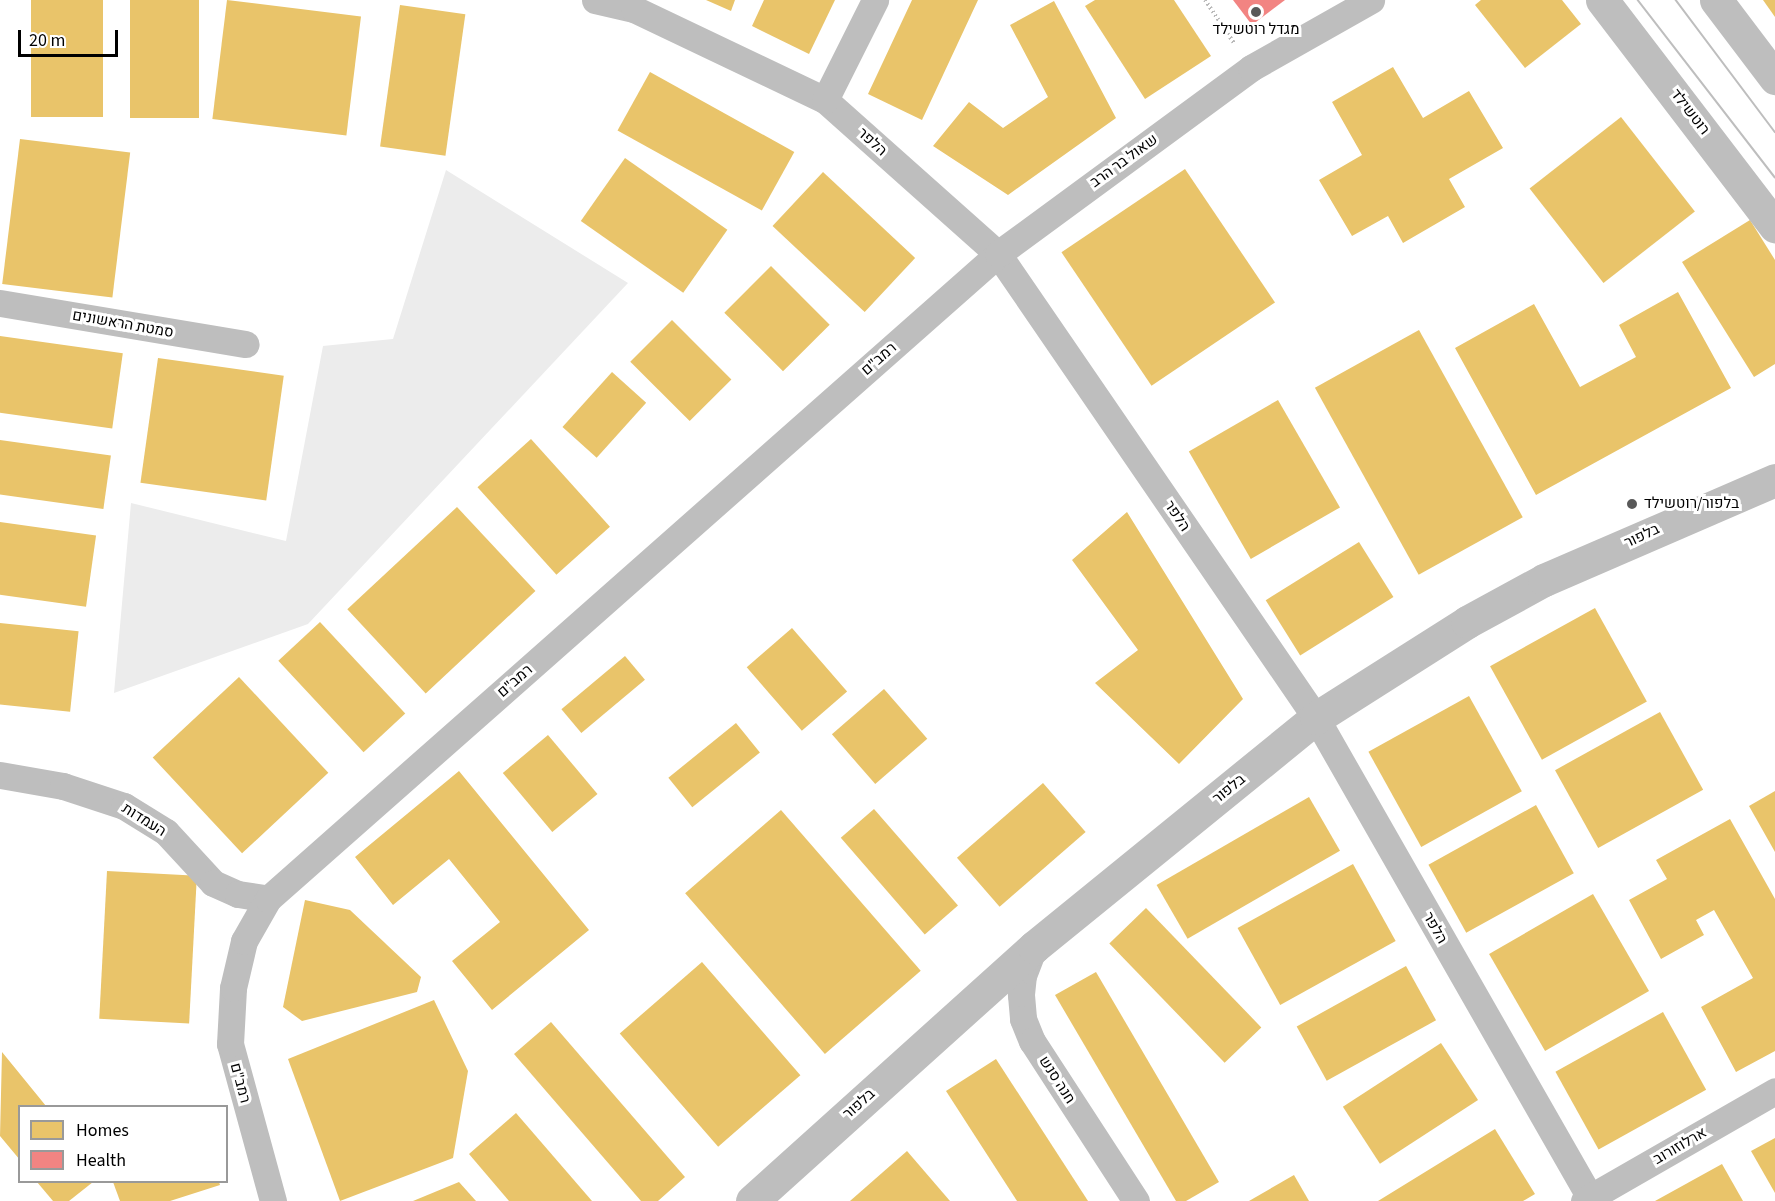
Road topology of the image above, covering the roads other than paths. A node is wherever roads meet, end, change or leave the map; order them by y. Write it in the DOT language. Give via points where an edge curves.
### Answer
graph roads {
  1 [pos="595,0"];
  2 [pos="875,0"];
  3 [pos="1371,0"];
  4 [pos="1602,0"];
  5 [pos="1716,0"];
  6 [pos="1775,78"];
  7 [pos="825,100"];
  8 [pos="1775,226"];
  9 [pos="998,254"];
  10 [pos="0,303"];
  11 [pos="246,344"];
  12 [pos="1772,480"];
  13 [pos="1316,718"];
  14 [pos="0,775"];
  15 [pos="268,899"];
  16 [pos="1034,947"];
  17 [pos="1775,1091"];
  18 [pos="1589,1200"];
  19 [pos="273,1201"];
  20 [pos="752,1201"];
  21 [pos="1136,1201"];
  1 -- 7 [label="street, הלפר" via="634,9"];
  2 -- 7 [label="street"];
  3 -- 9 [label="street, שאול בר הרב" via="1251,68"];
  4 -- 8 [label="street, רוטשילד"];
  5 -- 6 [label="street"];
  7 -- 9 [label="street, הלפר"];
  9 -- 13 [label="street, הלפר"];
  9 -- 15 [label="street, רמב\"ם"];
  10 -- 11 [label="street, סמטת הראשונים"];
  12 -- 13 [label="street, בלפור" via="1544,580 1467,622"];
  13 -- 16 [label="street, בלפור"];
  13 -- 18 [label="street, הלפר"];
  14 -- 15 [label="street, העמדות" via="63,786 124,806 166,832 213,883 238,894"];
  15 -- 19 [label="street, רמב\"ם" via="244,941 233,988 230,1044"];
  16 -- 20 [label="street, בלפור"];
  16 -- 21 [label="street, חנה סנש" via="1023,975 1023,1019 1032,1041"];
  17 -- 18 [label="street, ארלוזורוב"];
}
